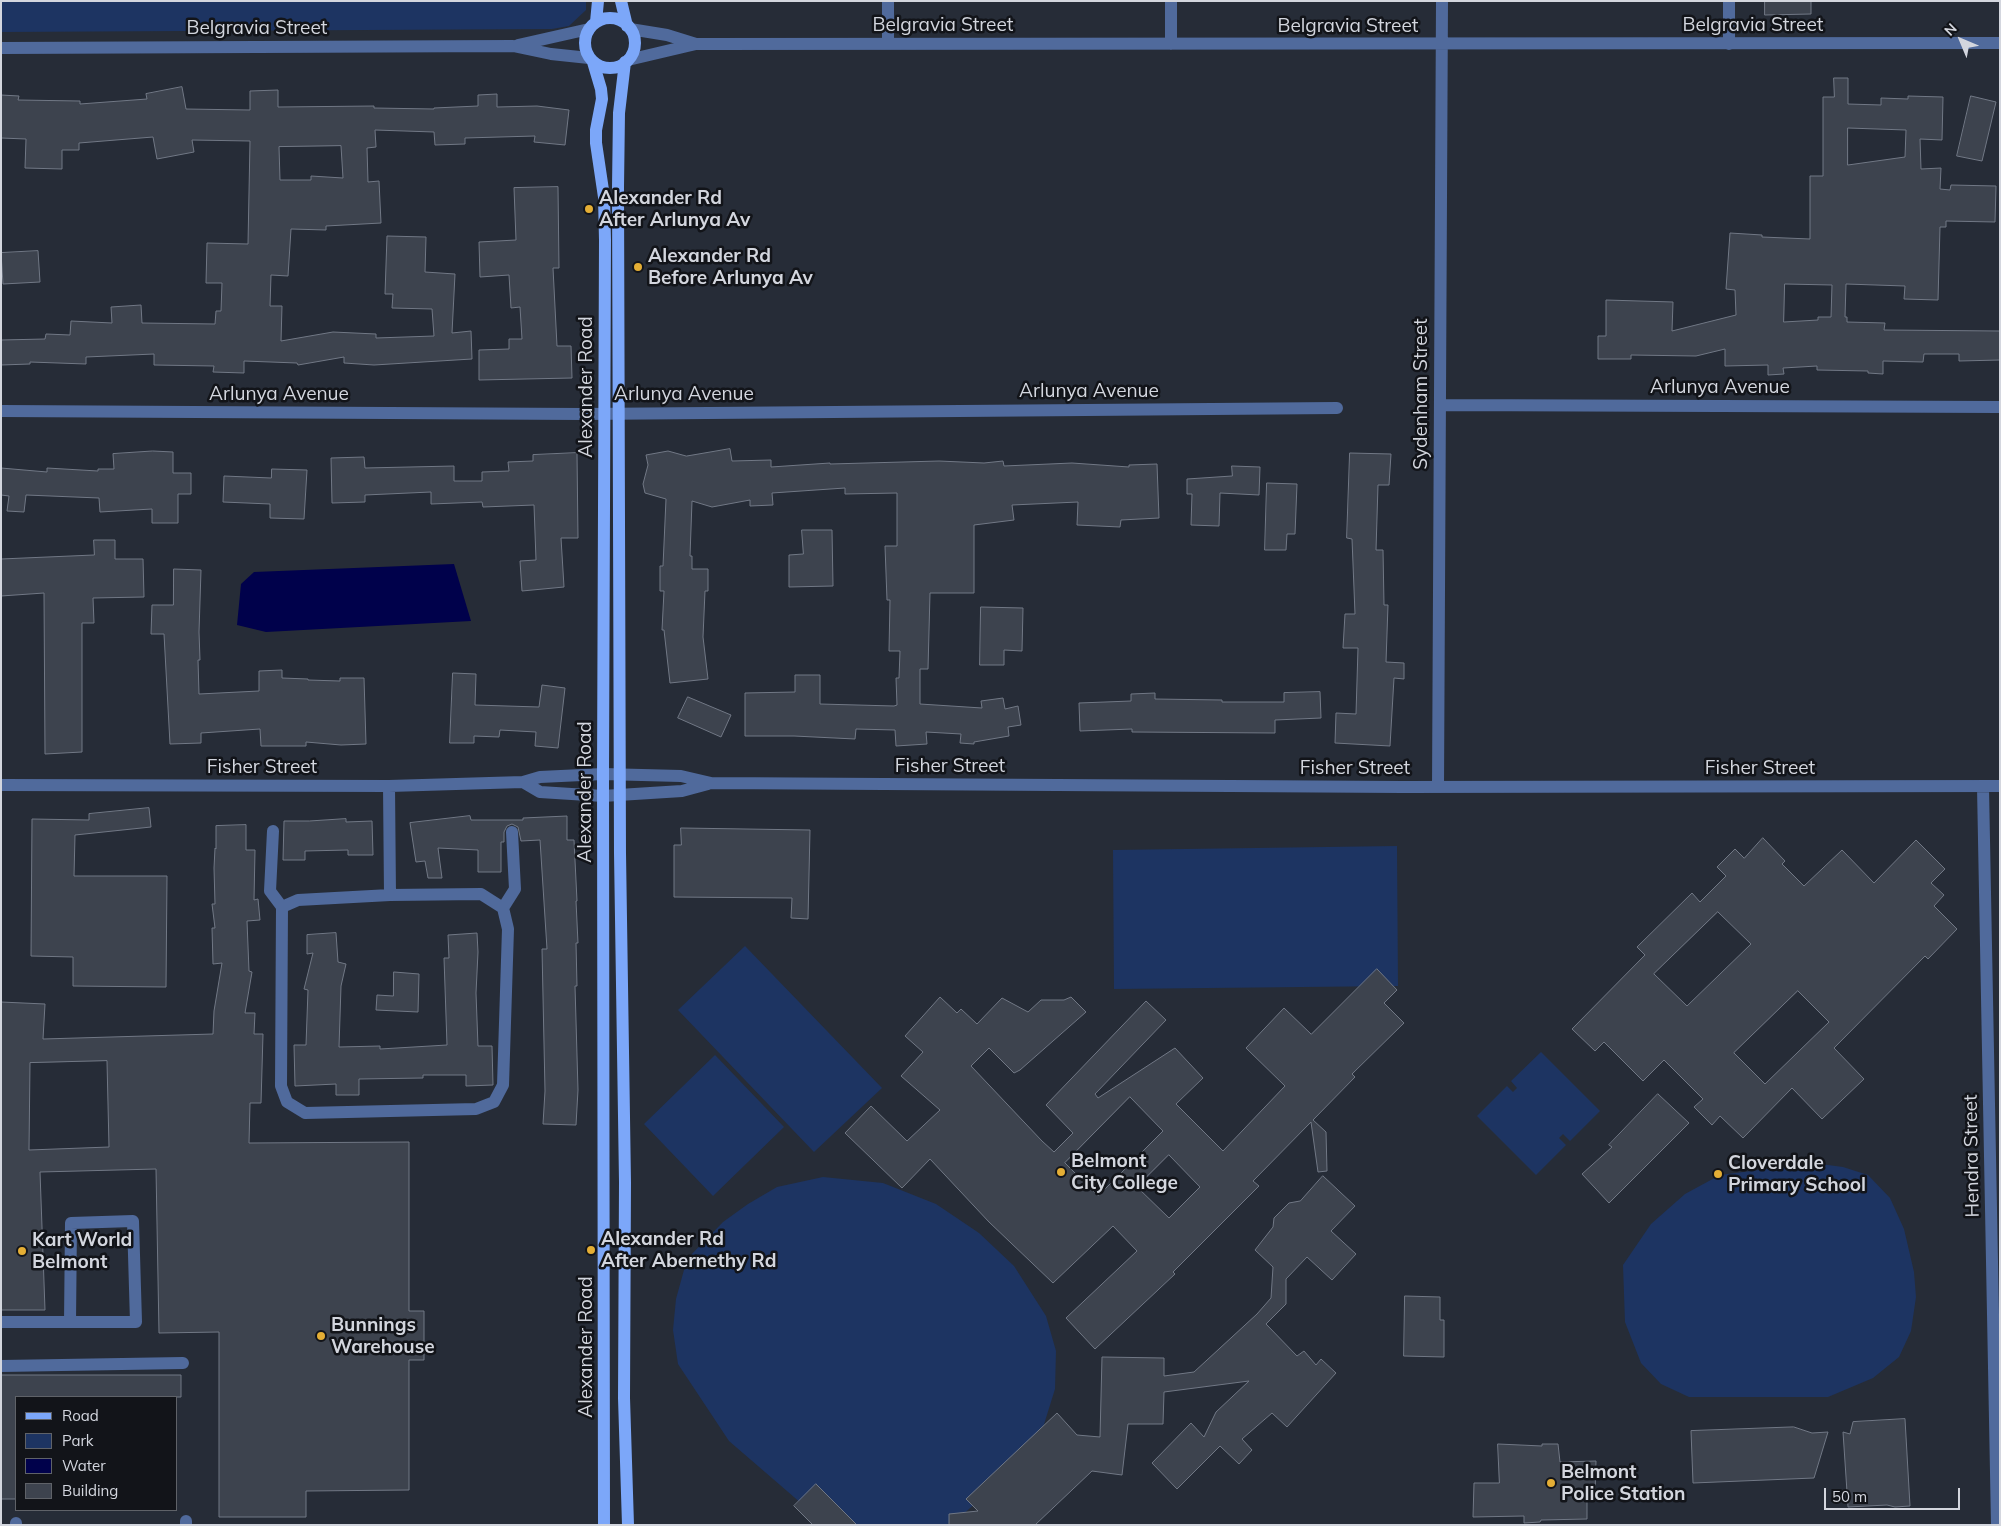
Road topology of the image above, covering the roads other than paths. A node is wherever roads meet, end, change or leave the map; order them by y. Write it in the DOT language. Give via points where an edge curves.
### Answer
graph roads {
  1 [pos="598,1"];
  2 [pos="621,1"];
  3 [pos="888,1"];
  4 [pos="1171,1"];
  5 [pos="1442,1"];
  6 [pos="1729,1"];
  7 [pos="592,26"];
  8 [pos="629,27"];
  9 [pos="2000,43"];
  10 [pos="696,44"];
  11 [pos="888,44"];
  12 [pos="1171,44"];
  13 [pos="1729,44"];
  14 [pos="1442,45"];
  15 [pos="513,46"];
  16 [pos="1,48"];
  17 [pos="591,60"];
  18 [pos="626,61"];
  19 [pos="1440,405"];
  20 [pos="2000,407"];
  21 [pos="1337,408"];
  22 [pos="1,411"];
  23 [pos="605,414"];
  24 [pos="620,414"];
  25 [pos="603,774"];
  26 [pos="619,776"];
  27 [pos="523,782"];
  28 [pos="711,783"];
  29 [pos="1,785"];
  30 [pos="389,786"];
  31 [pos="2000,786"];
  32 [pos="1438,787"];
  33 [pos="1983,787"];
  34 [pos="603,796"];
  35 [pos="619,796"];
  36 [pos="273,831"];
  37 [pos="512,832"];
  38 [pos="390,895"];
  39 [pos="282,907"];
  40 [pos="503,908"];
  41 [pos="1,1322"];
  42 [pos="70,1322"];
  43 [pos="183,1363"];
  44 [pos="1,1366"];
  45 [pos="604,1525"];
  46 [pos="628,1525"];
  47 [pos="1998,1525"];
  1 -- 7 [label="main road"];
  2 -- 8 [label="main road"];
  3 -- 11 [label="street"];
  4 -- 12 [label="street"];
  5 -- 14 [label="street, Sydenham Street"];
  6 -- 13 [label="street"];
  7 -- 8 [label="main road" via="612,18"];
  7 -- 15 [label="street, Belgravia Street"];
  7 -- 17 [label="main road" via="584,44"];
  8 -- 10 [label="street, Belgravia Street"];
  8 -- 18 [label="main road" via="634,44"];
  9 -- 13 [label="street, Belgravia Street"];
  10 -- 11 [label="street, Belgravia Street"];
  10 -- 18 [label="street, Belgravia Street"];
  11 -- 12 [label="street, Belgravia Street"];
  12 -- 14 [label="street, Belgravia Street"];
  13 -- 14 [label="street, Belgravia Street"];
  14 -- 19 [label="street, Sydenham Street"];
  15 -- 16 [label="street, Belgravia Street"];
  15 -- 17 [label="street, Belgravia Street"];
  17 -- 18 [label="main road" via="606,68 620,66"];
  17 -- 23 [label="main road, Alexander Road" via="602,99 596,136 604,197"];
  18 -- 24 [label="main road, Alexander Road" via="619,112"];
  19 -- 20 [label="street, Arlunya Avenue"];
  19 -- 32 [label="street, Sydenham Street"];
  21 -- 24 [label="street, Arlunya Avenue"];
  22 -- 23 [label="street, Arlunya Avenue"];
  23 -- 24 [label="street, Arlunya Avenue"];
  23 -- 25 [label="main road, Alexander Road"];
  24 -- 26 [label="main road, Alexander Road"];
  25 -- 26 [label="street, Fisher Street"];
  25 -- 27 [label="street, Fisher Street" via="540,777"];
  25 -- 34 [label="main road, Alexander Road"];
  26 -- 28 [label="street, Fisher Street" via="681,776"];
  26 -- 35 [label="main road, Alexander Road"];
  27 -- 30 [label="street, Fisher Street"];
  27 -- 34 [label="street, Fisher Street" via="540,792"];
  28 -- 32 [label="street, Fisher Street"];
  28 -- 35 [label="street, Fisher Street" via="682,790"];
  29 -- 30 [label="street, Fisher Street"];
  30 -- 38 [label="street"];
  31 -- 33 [label="street, Fisher Street"];
  32 -- 33 [label="street, Fisher Street"];
  33 -- 47 [label="street, Hendra Street"];
  34 -- 35 [label="street, Fisher Street"];
  34 -- 45 [label="main road, Alexander Road"];
  35 -- 46 [label="main road, Alexander Road"];
  36 -- 39 [label="street" via="270,891"];
  37 -- 40 [label="street" via="515,889"];
  38 -- 39 [label="street" via="298,900"];
  38 -- 40 [label="street" via="481,894"];
  39 -- 40 [label="street" via="281,1086 287,1102 305,1113 476,1110 494,1102 503,1085 508,929"];
  41 -- 42 [label="street"];
  42 -- 42 [label="street" via="136,1322 133,1221 72,1223"];
  43 -- 44 [label="street"];
}
